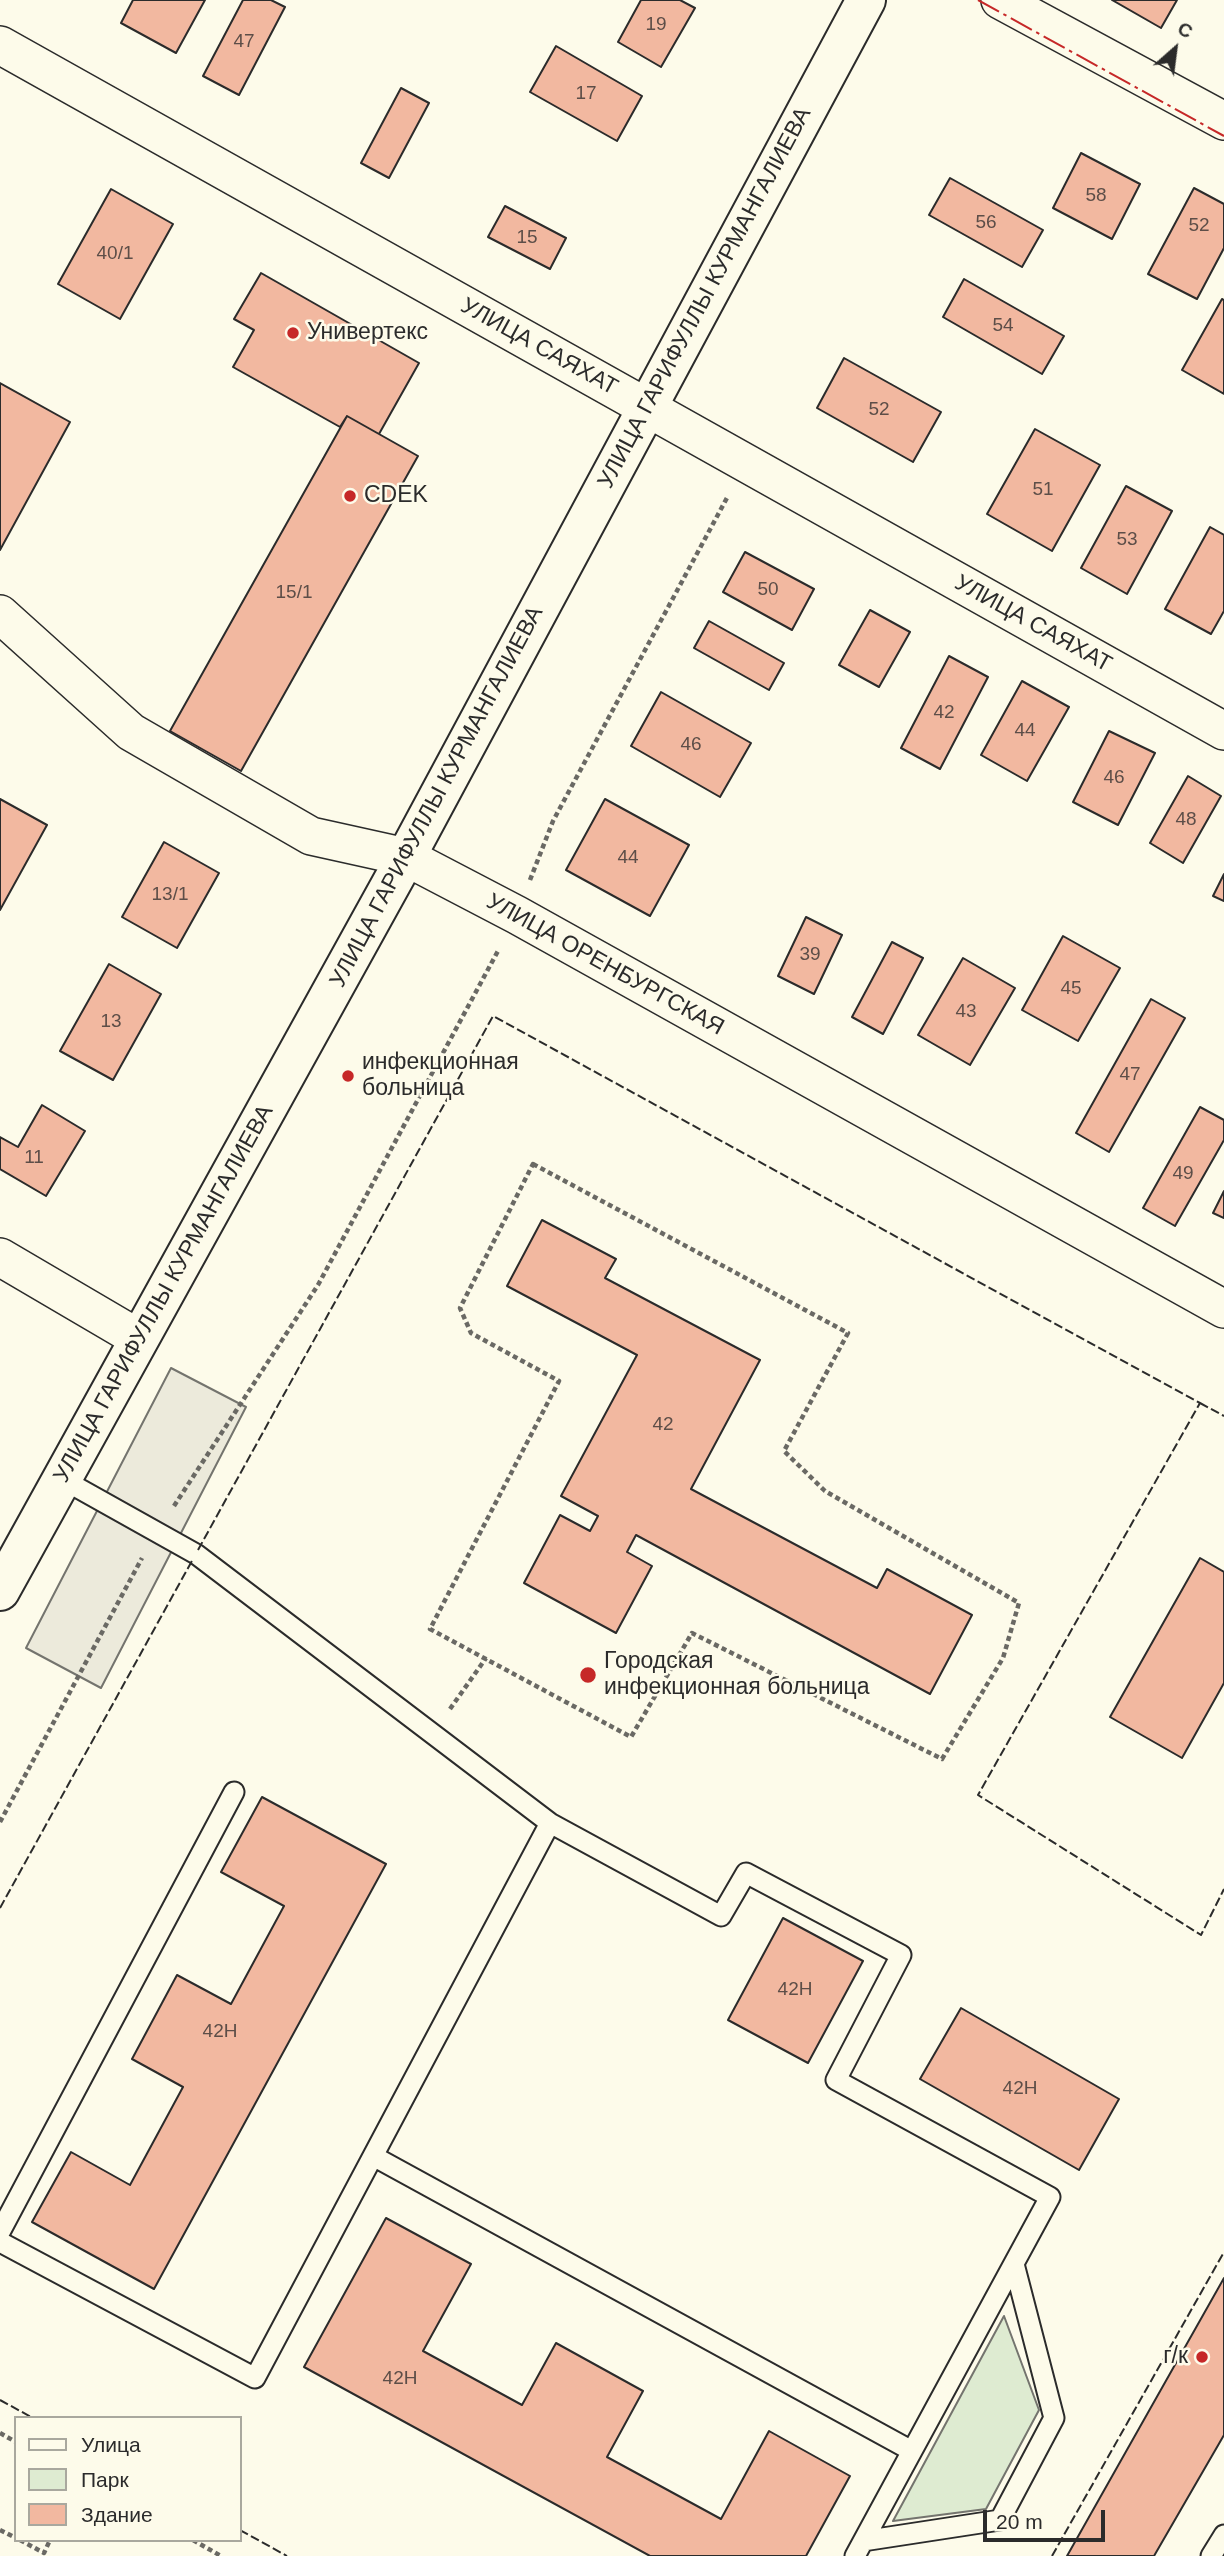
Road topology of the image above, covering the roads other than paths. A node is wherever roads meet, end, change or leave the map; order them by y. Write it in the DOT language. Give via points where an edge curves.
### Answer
graph roads {
  1 [pos="866,0"];
  2 [pos="1000,0"];
  3 [pos="0,45"];
  4 [pos="1224,121"];
  5 [pos="646,408"];
  6 [pos="0,614"];
  7 [pos="1224,731"];
  8 [pos="406,857"];
  9 [pos="0,1257"];
  10 [pos="1224,1309"];
  11 [pos="138,1338"];
  12 [pos="62,1479"];
  13 [pos="0,1591"];
  14 [pos="234,1792"];
  15 [pos="550,1823"];
  16 [pos="373,2156"];
  17 [pos="0,2232"];
  18 [pos="0,2242"];
  19 [pos="1014,2264"];
  20 [pos="912,2451"];
  21 [pos="1224,2535"];
  22 [pos="859,2549"];
  23 [pos="1211,2556"];
  1 -- 5 [label="street, УЛИЦА ГАРИФУЛЛЫ КУРМАНГАЛИЕВА"];
  2 -- 4 [label="street"];
  3 -- 5 [label="street, УЛИЦА САЯХАТ"];
  5 -- 7 [label="street, УЛИЦА САЯХАТ"];
  5 -- 8 [label="street, УЛИЦА ГАРИФУЛЛЫ КУРМАНГАЛИЕВА"];
  6 -- 8 [label="street, УЛИЦА ОРЕНБУРГСКАЯ" via="131,732 311,835"];
  8 -- 10 [label="street, УЛИЦА ОРЕНБУРГСКАЯ"];
  8 -- 11 [label="street, УЛИЦА ГАРИФУЛЛЫ КУРМАНГАЛИЕВА"];
  9 -- 11 [label="street"];
  11 -- 12 [label="street, УЛИЦА ГАРИФУЛЛЫ КУРМАНГАЛИЕВА"];
  12 -- 13 [label="street, УЛИЦА ГАРИФУЛЛЫ КУРМАНГАЛИЕВА"];
  12 -- 15 [label="lane" via="196,1554"];
  14 -- 17 [label="lane"];
  15 -- 16 [label="lane"];
  15 -- 19 [label="lane" via="722,1916 746,1873 901,1955 836,2080 1050,2197"];
  16 -- 18 [label="lane" via="255,2378"];
  16 -- 20 [label="lane"];
  19 -- 20 [label="lane"];
  19 -- 22 [label="lane" via="1054,2418 1000,2520"];
  20 -- 22 [label="lane"];
  21 -- 23 [label="lane"];
}
